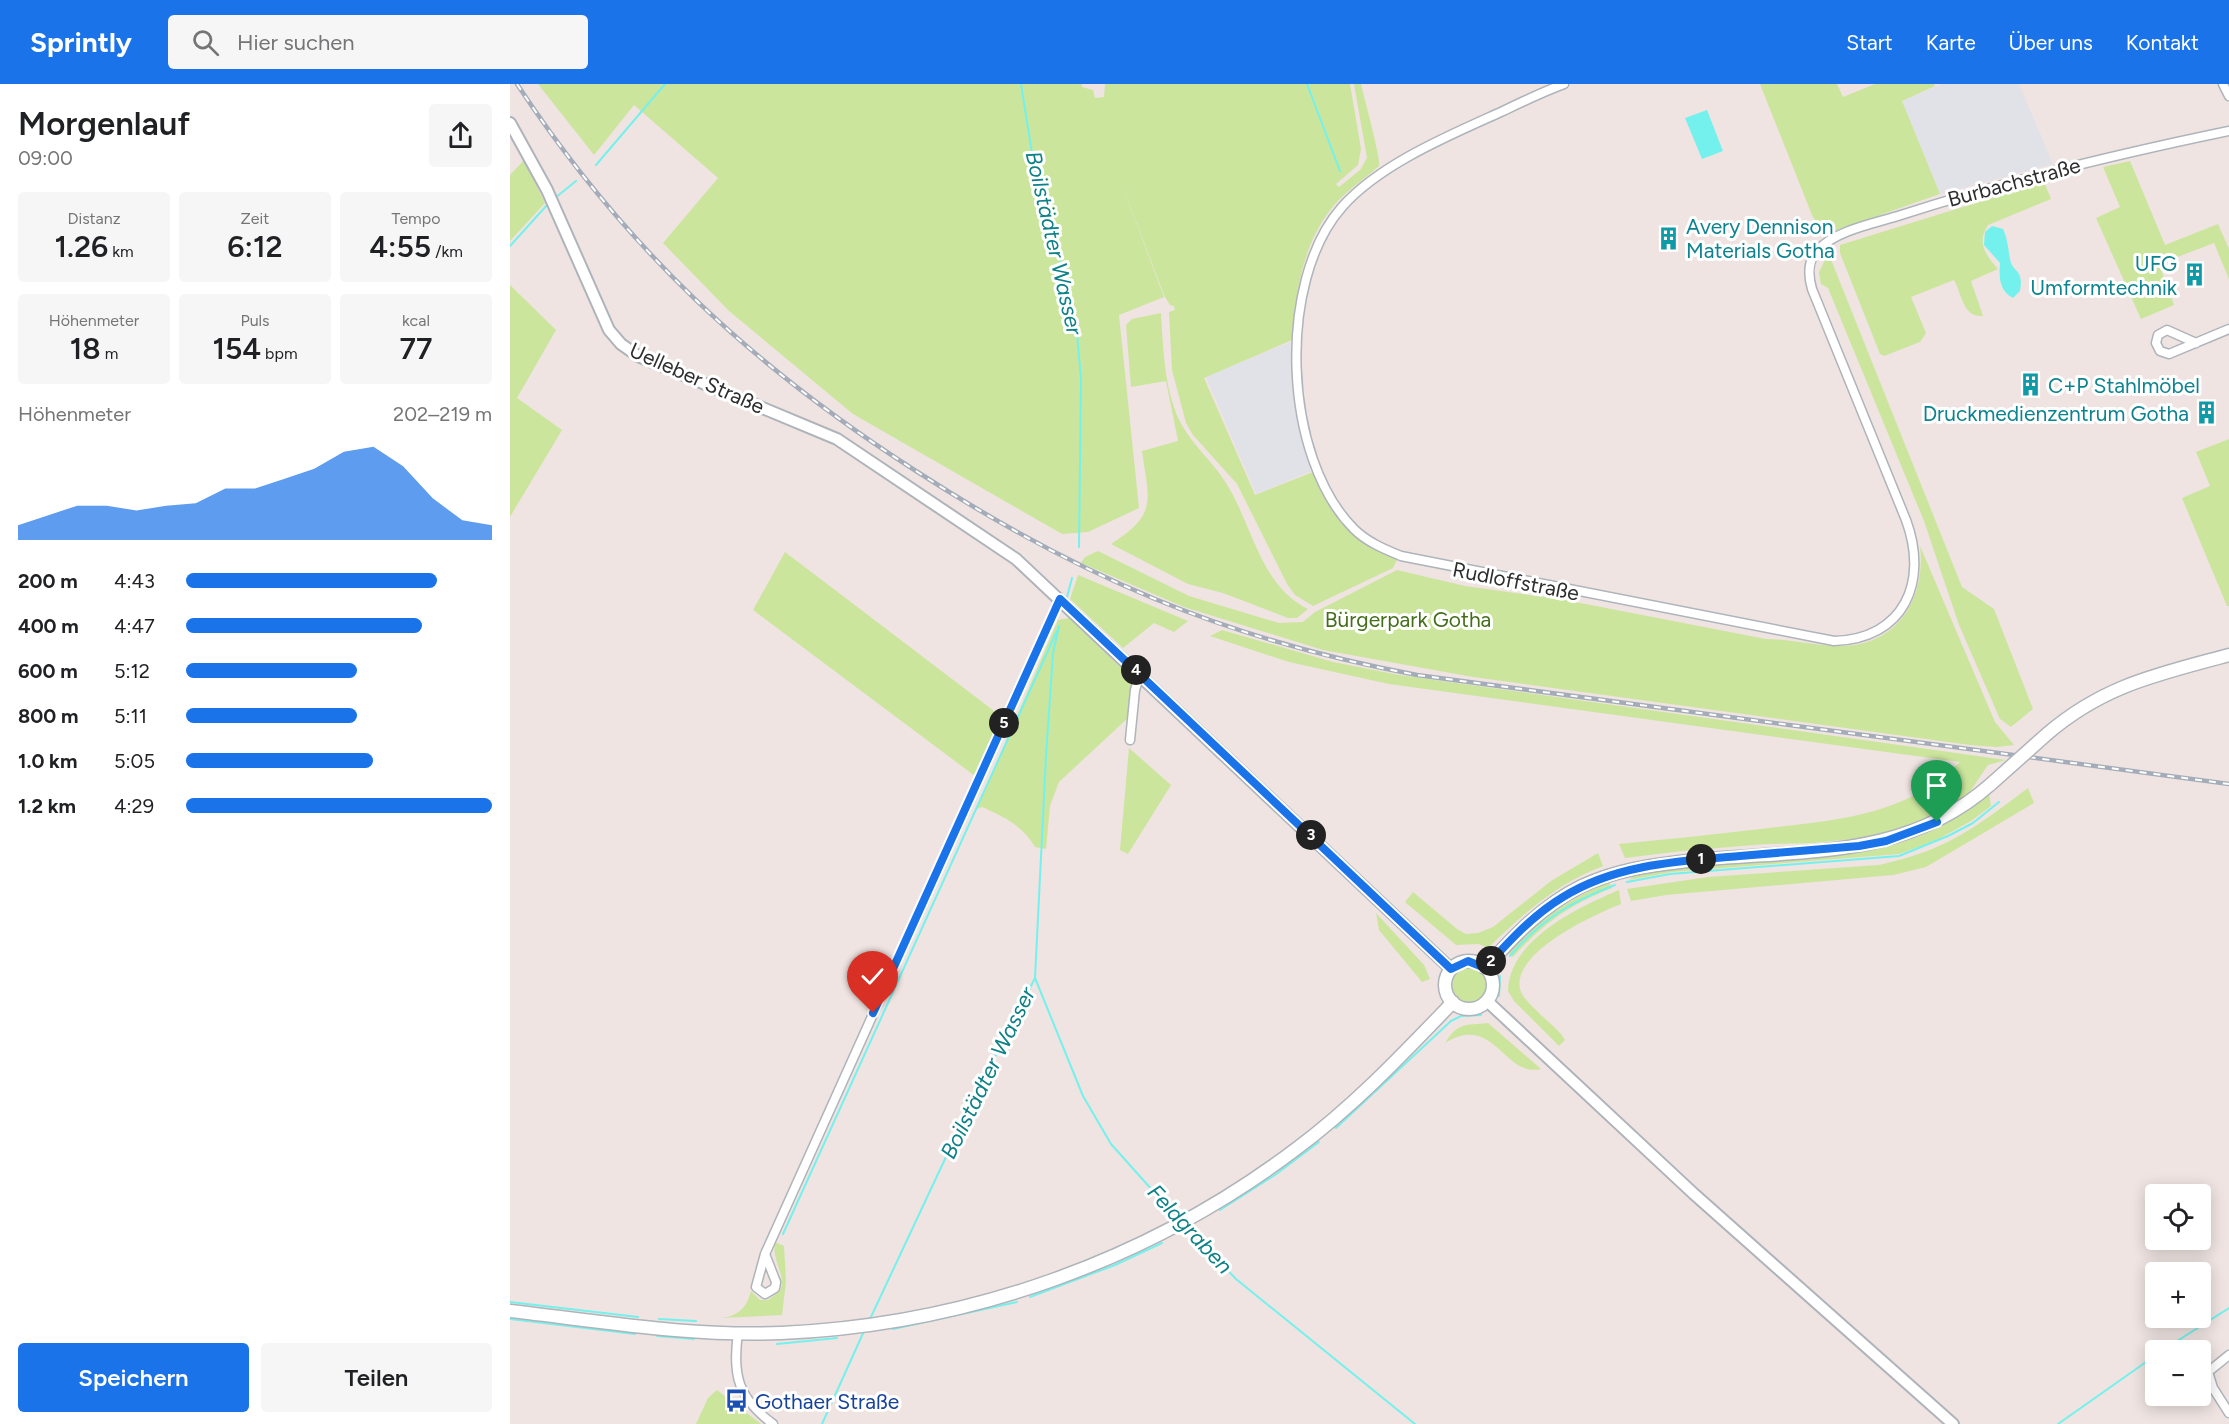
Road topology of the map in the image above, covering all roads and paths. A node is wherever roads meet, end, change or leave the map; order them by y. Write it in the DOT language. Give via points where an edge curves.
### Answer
graph roads {
  1 [pos="1564,84"];
  2 [pos="2223,84"];
  3 [pos="2229,96"];
  4 [pos="510,123"];
  5 [pos="2229,131"];
  6 [pos="1811,261"];
  7 [pos="2229,329"];
  8 [pos="2196,343"];
  9 [pos="1060,599"];
  10 [pos="2229,655"];
  11 [pos="1142,670"];
  12 [pos="1130,740"];
  13 [pos="1485,968"];
  14 [pos="1451,969"];
  15 [pos="1487,1001"];
  16 [pos="1453,1002"];
  17 [pos="765,1254"];
  18 [pos="510,1311"];
  19 [pos="738,1333"];
  20 [pos="2229,1355"];
  21 [pos="2211,1369"];
  22 [pos="2211,1383"];
  23 [pos="2229,1413"];
  24 [pos="773,1424"];
  25 [pos="1953,1424"];
  1 -- 6 [label="street, Rudloffstraße" via="1453,135 1380,175 1342,206 1317,245 1299,314 1299,397 1306,435 1326,486 1341,514 1362,536 1386,550 1423,562 1820,640 1845,641 1876,632 1900,610 1912,591 1916,555 1906,520 1812,289"];
  2 -- 3 [label="street"];
  4 -- 9 [label="street, Uelleber Straße" via="551,199 603,317 621,344 638,356 837,439 1016,559"];
  5 -- 6 [label="street, Burbachstraße" via="2045,172 1932,205 1830,241 1818,249"];
  7 -- 8 [label="street"];
  9 -- 11 [label="street, Uelleber Straße"];
  9 -- 17 [label="street"];
  10 -- 13 [label="main road, bridge" via="2103,694 1937,822 1886,841 1668,863 1601,879 1548,907"];
  11 -- 12 [label="street"];
  11 -- 14 [label="street, Uelleber Straße"];
  13 -- 14 [label="main road" via="1468,961"];
  13 -- 15 [label="main road" via="1493,984"];
  14 -- 16 [label="main road" via="1445,986"];
  15 -- 16 [label="main road" via="1470,1009"];
  15 -- 25 [label="street" via="1694,1194"];
  16 -- 19 [label="main road" via="1399,1059 1322,1128 1250,1182 1193,1217 1094,1265 1021,1291 939,1313 859,1326"];
  18 -- 19 [label="main road"];
  19 -- 24 [label="street" via="735,1367 739,1384 753,1407"];
  20 -- 21 [label="street"];
  22 -- 23 [label="street"];
}
